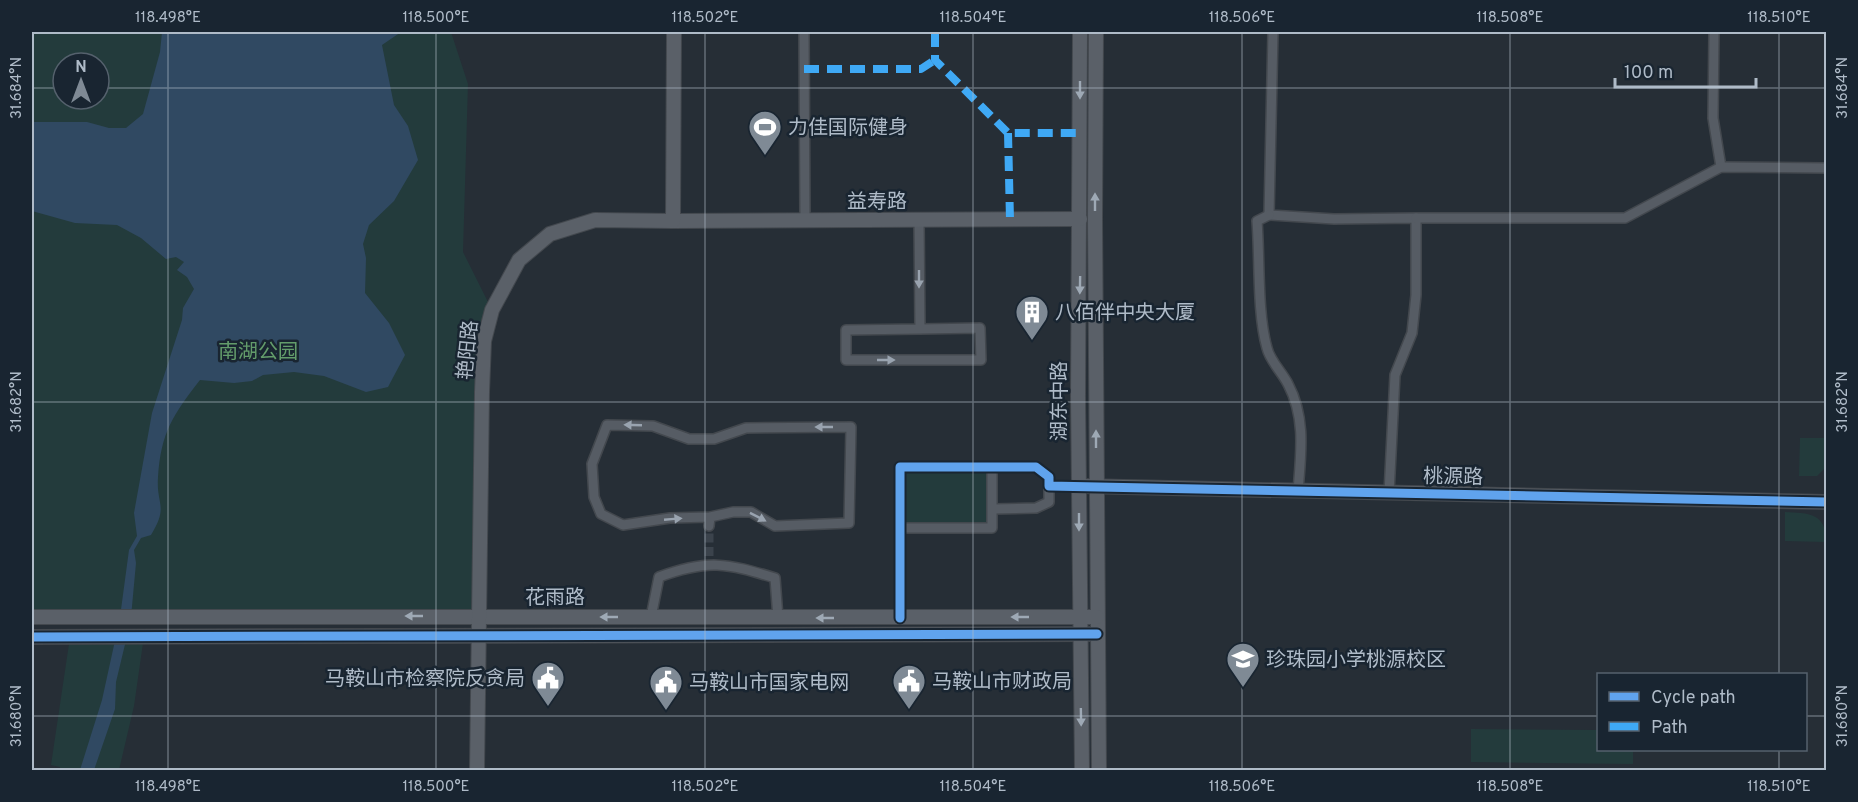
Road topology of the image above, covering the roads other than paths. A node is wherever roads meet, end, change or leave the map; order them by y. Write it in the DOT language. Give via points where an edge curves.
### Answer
graph roads {
  1 [pos="674,32"];
  2 [pos="804,32"];
  3 [pos="1080,32"];
  4 [pos="1096,32"];
  5 [pos="1273,32"];
  6 [pos="1714,32"];
  7 [pos="1722,167"];
  8 [pos="1827,168"];
  9 [pos="1269,215"];
  10 [pos="1416,218"];
  11 [pos="1080,219"];
  12 [pos="806,220"];
  13 [pos="919,220"];
  14 [pos="673,221"];
  15 [pos="920,329"];
  16 [pos="992,467"];
  17 [pos="1049,486"];
  18 [pos="1079,486"];
  19 [pos="1096,486"];
  20 [pos="1298,491"];
  21 [pos="1389,493"];
  22 [pos="1827,502"];
  23 [pos="993,509"];
  24 [pos="710,521"];
  25 [pos="900,569"];
  26 [pos="480,616"];
  27 [pos="32,617"];
  28 [pos="651,617"];
  29 [pos="1079,617"];
  30 [pos="1097,617"];
  31 [pos="778,618"];
  32 [pos="900,618"];
  33 [pos="1079,634"];
  34 [pos="1097,634"];
  35 [pos="480,636"];
  36 [pos="32,637"];
  37 [pos="477,771"];
  38 [pos="1082,771"];
  39 [pos="1100,771"];
  1 -- 14 [label="street"];
  2 -- 12 [label="street"];
  3 -- 11 [label="street, 湖东中路, one-way"];
  19 -- 4 [label="street, 湖东中路, one-way"];
  5 -- 9 [label="street"];
  6 -- 7 [label="street" via="1713,118"];
  7 -- 8 [label="street"];
  7 -- 10 [label="street" via="1625,218"];
  9 -- 10 [label="street"];
  9 -- 20 [label="street" via="1257,221 1262,308 1267,350 1288,384 1301,416"];
  10 -- 21 [label="street" via="1416,295 1412,333 1395,375"];
  11 -- 13 [label="street, 益寿路"];
  11 -- 18 [label="street, 湖东中路, one-way"];
  12 -- 13 [label="street, 益寿路"];
  12 -- 14 [label="street, 益寿路"];
  13 -- 15 [label="street, one-way"];
  14 -- 26 [label="street, 艳阳路" via="595,220 550,234 519,260 496,302 484,341"];
  15 -- 15 [label="street, one-way" via="846,330 846,360 981,360 980,328"];
  16 -- 17 [label="street" via="1036,467 1049,477"];
  16 -- 23 [label="street"];
  16 -- 23 [label="street" via="900,468 900,533 992,528"];
  17 -- 18 [label="street"];
  17 -- 23 [label="street" via="1049,502 1036,508"];
  18 -- 19 [label="street, 桃源路"];
  18 -- 29 [label="street, 湖东中路, one-way"];
  19 -- 20 [label="street, 桃源路"];
  19 -- 30 [label="street, 湖东中路"];
  20 -- 21 [label="street, 桃源路"];
  21 -- 22 [label="street, 桃源路"];
  24 -- 24 [label="street, one-way" via="733,512 751,512 775,526 849,523 851,427 746,428 714,439 689,439 653,426 607,425 592,464 594,497 601,514 623,525 670,518"];
  25 -- 32 [label="street"];
  26 -- 27 [label="street, 花雨路, one-way"];
  28 -- 26 [label="street, 花雨路, one-way"];
  26 -- 35 [label="street, 艳阳路"];
  28 -- 31 [label="street, 花雨路"];
  28 -- 31 [label="street" via="659,577 710,561 775,578"];
  29 -- 30 [label="street, 花雨路"];
  29 -- 32 [label="street, 花雨路, one-way"];
  29 -- 33 [label="street, 湖东中路"];
  30 -- 34 [label="street, 湖东中路"];
  32 -- 31 [label="street, 花雨路, one-way"];
  33 -- 34 [label="street"];
  33 -- 35 [label="street"];
  33 -- 38 [label="street, 湖东中路, one-way"];
  34 -- 39 [label="street, 湖东中路"];
  35 -- 36 [label="street"];
  35 -- 37 [label="street, 艳阳路"];
}
